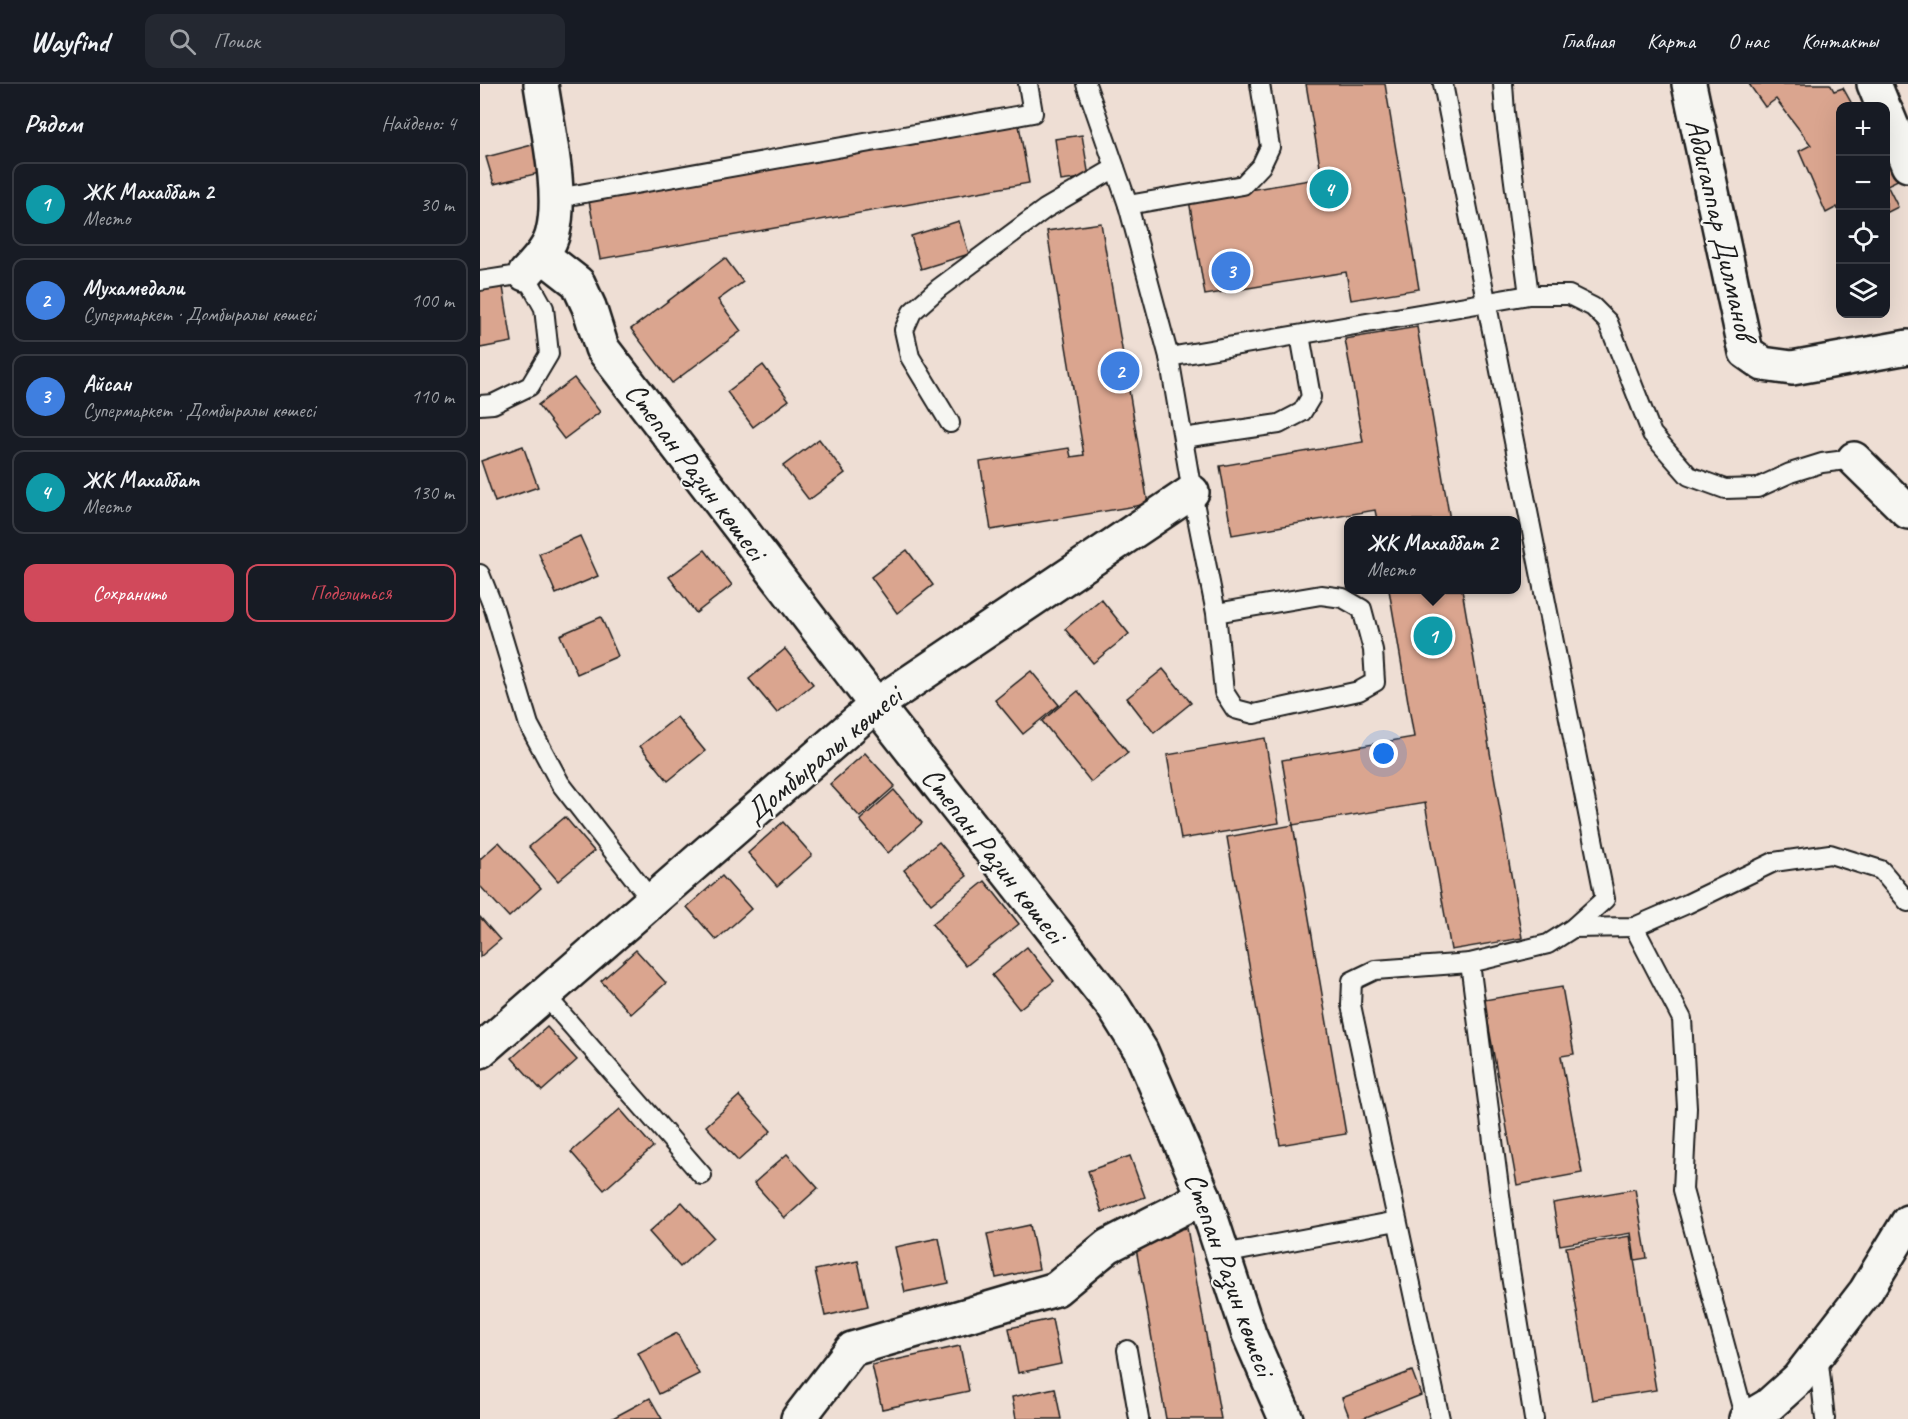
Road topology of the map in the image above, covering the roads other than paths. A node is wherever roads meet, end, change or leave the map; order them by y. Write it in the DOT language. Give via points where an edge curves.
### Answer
graph roads {
  1 [pos="541,84"];
  2 [pos="1028,84"];
  3 [pos="1086,84"];
  4 [pos="1260,84"];
  5 [pos="1443,84"];
  6 [pos="1503,84"];
  7 [pos="1689,84"];
  8 [pos="1874,84"];
  9 [pos="1881,102"];
  10 [pos="1890,122"];
  11 [pos="1908,165"];
  12 [pos="1115,168"];
  13 [pos="557,198"];
  14 [pos="1128,205"];
  15 [pos="533,265"];
  16 [pos="480,281"];
  17 [pos="1529,295"];
  18 [pos="1487,304"];
  19 [pos="1300,335"];
  20 [pos="1908,347"];
  21 [pos="1169,357"];
  22 [pos="480,405"];
  23 [pos="950,423"];
  24 [pos="1183,438"];
  25 [pos="1854,459"];
  26 [pos="1192,492"];
  27 [pos="1908,512"];
  28 [pos="480,574"];
  29 [pos="1216,612"];
  30 [pos="876,705"];
  31 [pos="651,900"];
  32 [pos="1908,902"];
  33 [pos="1634,927"];
  34 [pos="1573,928"];
  35 [pos="1470,963"];
  36 [pos="545,995"];
  37 [pos="480,1051"];
  38 [pos="702,1175"];
  39 [pos="1204,1197"];
  40 [pos="1397,1221"];
  41 [pos="1908,1222"];
  42 [pos="1223,1254"];
  43 [pos="1127,1350"];
  44 [pos="1818,1354"];
  45 [pos="798,1419"];
  46 [pos="1139,1419"];
  47 [pos="1286,1419"];
  48 [pos="1440,1419"];
  49 [pos="1534,1419"];
  50 [pos="1746,1419"];
  51 [pos="1825,1419"];
  1 -- 13 [label="street"];
  2 -- 13 [label="lane" via="1034,113"];
  3 -- 12 [label="lane"];
  4 -- 14 [label="lane" via="1270,147 1261,166 1243,185"];
  5 -- 18 [label="lane"];
  6 -- 17 [label="lane"];
  7 -- 20 [label="street, Абдигаппар Дилманов" via="1746,352 1763,364 1792,368"];
  8 -- 9 [label="street"];
  10 -- 11 [label="street"];
  12 -- 14 [label="lane"];
  12 -- 23 [label="lane" via="1045,209 912,312 904,330 910,357"];
  13 -- 15 [label="street" via="553,233"];
  14 -- 21 [label="lane"];
  15 -- 16 [label="lane"];
  15 -- 22 [label="lane" via="544,308 549,354 530,386 493,404"];
  15 -- 30 [label="street, Степан Разин көшесі" via="578,283 602,348"];
  17 -- 18 [label="lane"];
  17 -- 25 [label="lane" via="1569,295 1593,307 1608,322 1652,434 1689,476 1725,489 1757,488 1822,463"];
  18 -- 19 [label="lane"];
  18 -- 34 [label="lane" via="1605,899"];
  19 -- 21 [label="lane"];
  19 -- 24 [label="lane" via="1311,397 1302,412 1280,424"];
  21 -- 24 [label="lane"];
  24 -- 26 [label="lane"];
  25 -- 27 [label="street"];
  26 -- 29 [label="lane"];
  26 -- 30 [label="street, Домбыралы көшесі"];
  28 -- 31 [label="lane" via="529,725 560,783"];
  29 -- 29 [label="lane" via="1224,692 1235,709 1254,714 1359,691 1375,682 1373,650 1362,609 1343,597 1321,595"];
  30 -- 31 [label="street, Домбыралы көшесі"];
  30 -- 39 [label="street, Степан Разин көшесі" via="1113,1006 1141,1051"];
  31 -- 36 [label="street, Домбыралы көшесі"];
  32 -- 33 [label="lane" via="1881,870 1830,854 1774,862"];
  33 -- 34 [label="lane"];
  33 -- 50 [label="lane" via="1682,1019 1687,1108 1683,1190"];
  34 -- 35 [label="lane" via="1548,944"];
  35 -- 40 [label="lane" via="1375,970 1352,981 1350,1005"];
  35 -- 49 [label="lane" via="1508,1257"];
  36 -- 37 [label="street, Домбыралы көшесі"];
  36 -- 38 [label="lane"];
  39 -- 42 [label="street, Степан Разин көшесі"];
  39 -- 45 [label="street" via="1108,1246 1056,1289 852,1348"];
  40 -- 42 [label="lane"];
  40 -- 48 [label="lane"];
  41 -- 44 [label="street" via="1866,1292"];
  42 -- 47 [label="street, Степан Разин көшесі" via="1249,1334"];
  43 -- 46 [label="lane"];
  44 -- 50 [label="street" via="1798,1379 1768,1406"];
  44 -- 51 [label="lane"];
}
